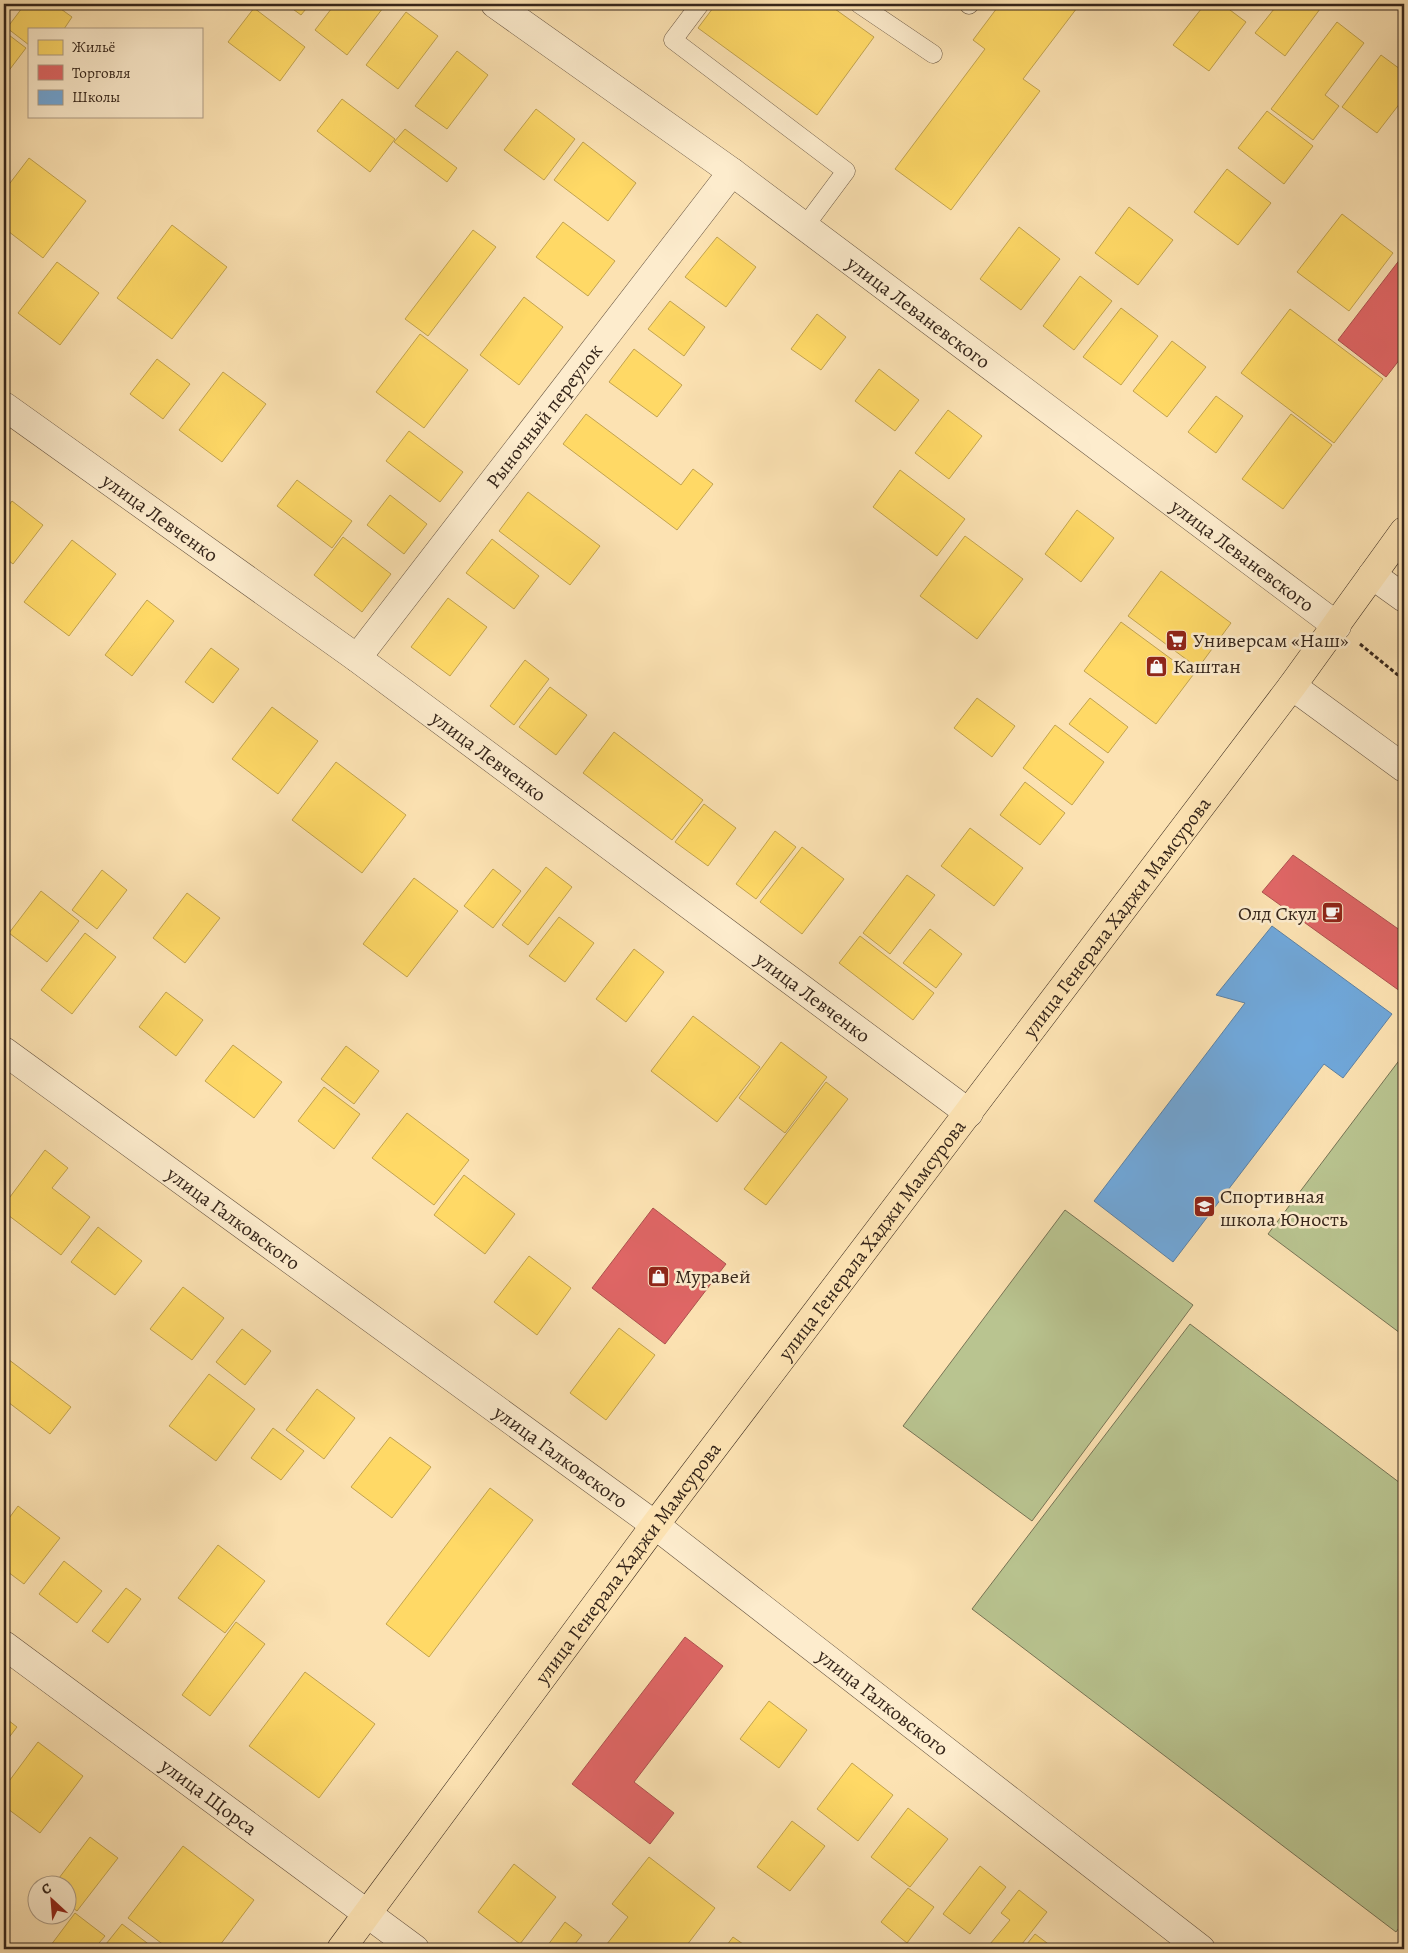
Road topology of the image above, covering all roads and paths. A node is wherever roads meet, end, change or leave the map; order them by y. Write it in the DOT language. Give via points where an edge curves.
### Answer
graph roads {
  1 [pos="495,4"];
  2 [pos="700,4"];
  3 [pos="859,4"];
  4 [pos="934,54"];
  5 [pos="732,172"];
  6 [pos="804,226"];
  7 [pos="4,406"];
  8 [pos="1404,531"];
  9 [pos="1372,575"];
  10 [pos="1404,598"];
  11 [pos="1337,626"];
  12 [pos="357,658"];
  13 [pos="1404,680"];
  14 [pos="1292,686"];
  15 [pos="1404,768"];
  16 [pos="4,1051"];
  17 [pos="969,1113"];
  18 [pos="655,1525"];
  19 [pos="4,1645"];
  20 [pos="367,1914"];
  21 [pos="340,1949"];
  22 [pos="415,1949"];
  23 [pos="1201,1949"];
  1 -- 5 [label="street, улица Леваневского"];
  2 -- 6 [label="lane" via="673,40 846,171"];
  3 -- 4 [label="lane"];
  5 -- 6 [label="street, улица Леваневского"];
  5 -- 12 [label="street, Рыночный переулок"];
  6 -- 11 [label="street, улица Леваневского"];
  7 -- 12 [label="street, улица Левченко"];
  8 -- 9 [label="main road, улица Генерала Хаджи Мамсурова"];
  9 -- 10 [label="street"];
  9 -- 11 [label="main road, улица Генерала Хаджи Мамсурова"];
  11 -- 13 [label="path"];
  11 -- 14 [label="main road, улица Генерала Хаджи Мамсурова"];
  12 -- 17 [label="street, улица Левченко"];
  14 -- 15 [label="street"];
  14 -- 17 [label="main road, улица Генерала Хаджи Мамсурова"];
  16 -- 18 [label="street, улица Галковского"];
  17 -- 18 [label="main road, улица Генерала Хаджи Мамсурова"];
  18 -- 20 [label="main road, улица Генерала Хаджи Мамсурова"];
  18 -- 23 [label="street, улица Галковского"];
  19 -- 20 [label="street, улица Щорса"];
  20 -- 21 [label="main road, улица Генерала Хаджи Мамсурова"];
  20 -- 22 [label="street, улица Щорса"];
}
